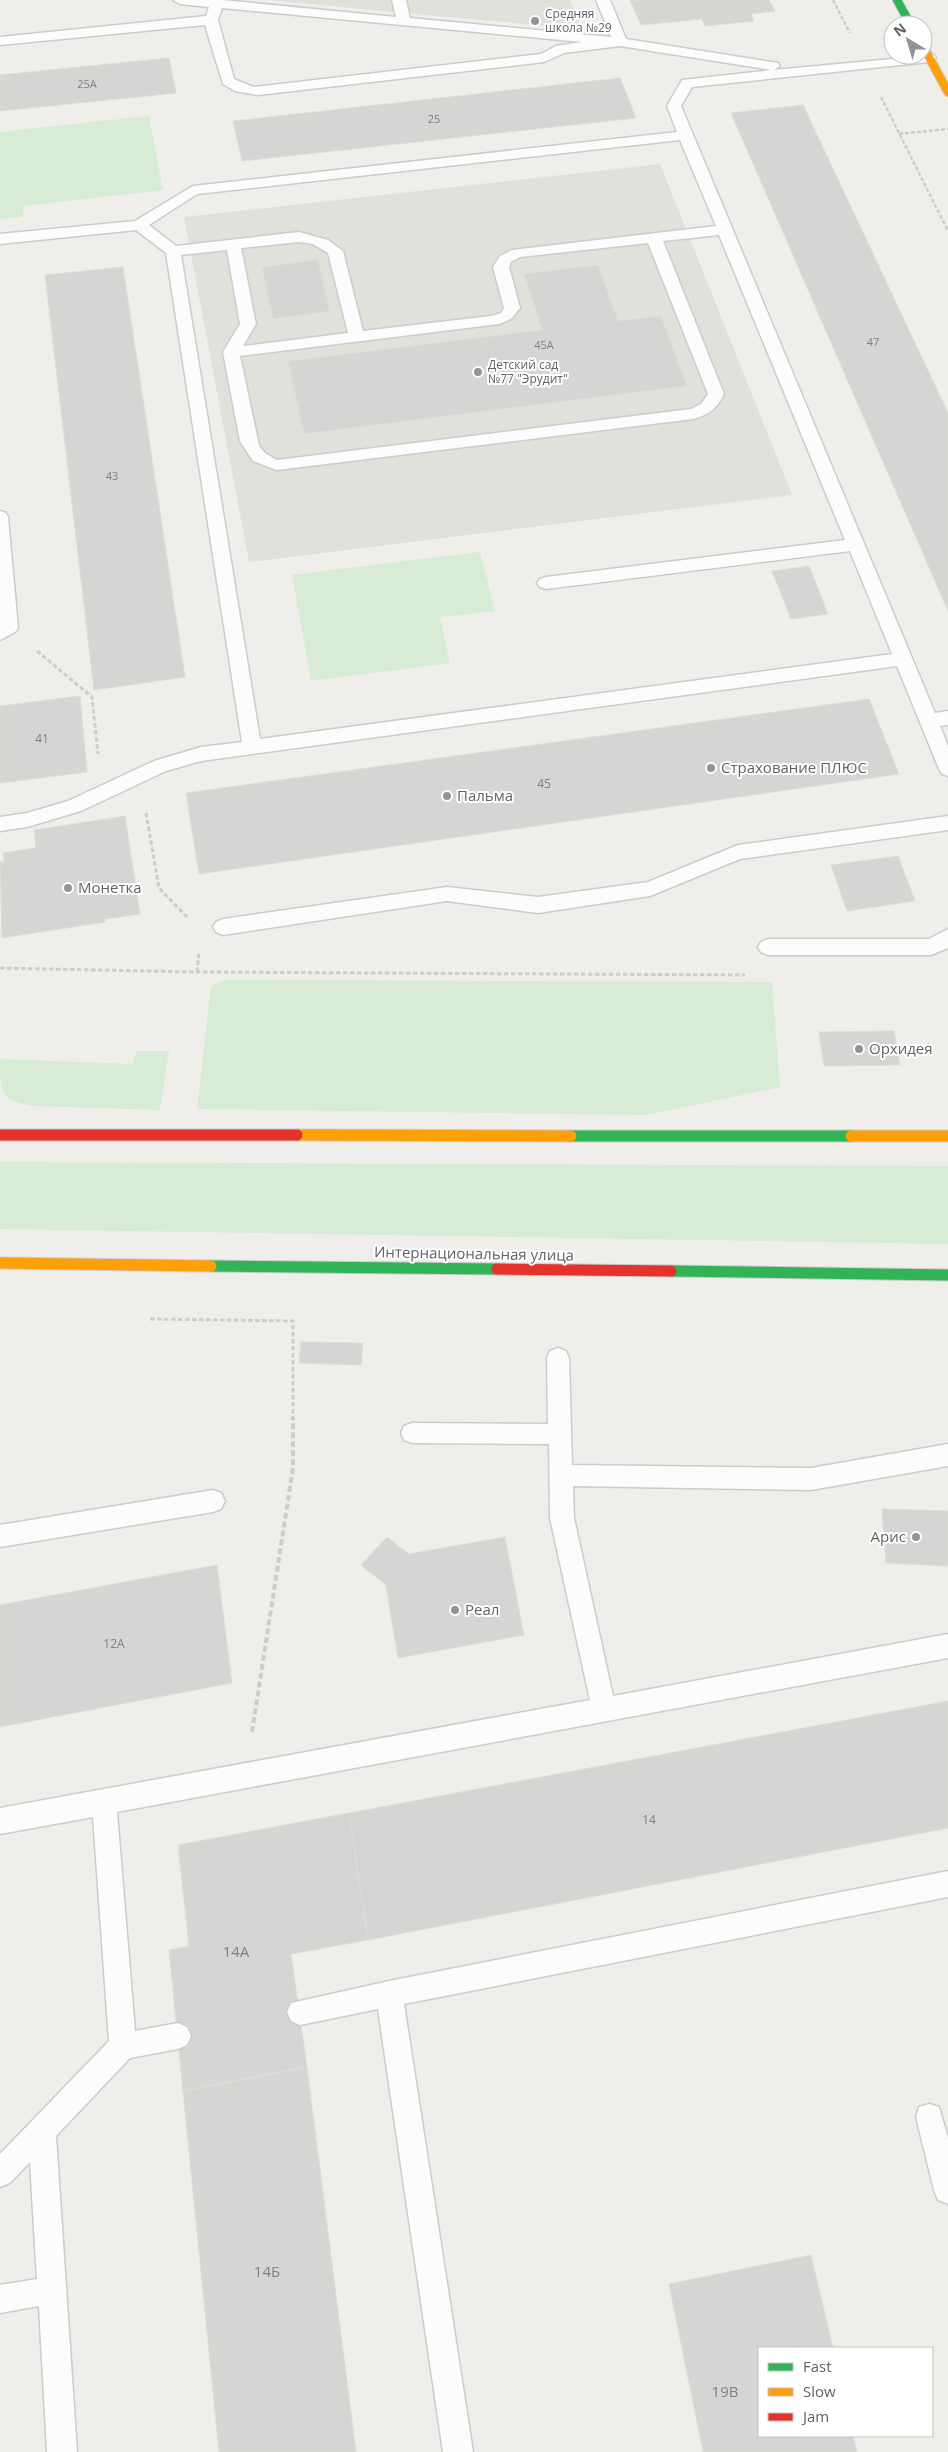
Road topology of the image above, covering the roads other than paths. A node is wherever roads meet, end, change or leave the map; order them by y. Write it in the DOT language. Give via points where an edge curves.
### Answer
graph roads {
  1 [pos="180,0"];
  2 [pos="399,0"];
  3 [pos="603,0"];
  4 [pos="897,0"];
  5 [pos="219,2"];
  6 [pos="905,15"];
  7 [pos="211,20"];
  8 [pos="404,22"];
  9 [pos="0,41"];
  10 [pos="620,42"];
  11 [pos="674,50"];
  12 [pos="883,60"];
  13 [pos="933,65"];
  14 [pos="801,71"];
  15 [pos="687,83"];
  16 [pos="948,92"];
  17 [pos="685,135"];
  18 [pos="139,225"];
  19 [pos="724,230"];
  20 [pos="654,238"];
  21 [pos="0,239"];
  22 [pos="233,244"];
  23 [pos="173,251"];
  24 [pos="357,337"];
  25 [pos="231,352"];
  26 [pos="0,516"];
  27 [pos="854,545"];
  28 [pos="546,583"];
  29 [pos="5,631"];
  30 [pos="902,659"];
  31 [pos="948,718"];
  32 [pos="929,721"];
  33 [pos="252,746"];
  34 [pos="948,769"];
  35 [pos="948,823"];
  36 [pos="0,824"];
  37 [pos="223,927"];
  38 [pos="948,936"];
  39 [pos="768,947"];
  40 [pos="0,1134"];
  41 [pos="948,1136"];
  42 [pos="0,1263"];
  43 [pos="948,1274"];
  44 [pos="558,1358"];
  45 [pos="412,1434"];
  46 [pos="559,1434"];
  47 [pos="948,1455"];
  48 [pos="560,1475"];
  49 [pos="214,1501"];
  50 [pos="0,1536"];
  51 [pos="948,1646"];
  52 [pos="604,1709"];
  53 [pos="104,1802"];
  54 [pos="0,1821"];
  55 [pos="948,1884"];
  56 [pos="389,1994"];
  57 [pos="300,2012"];
  58 [pos="178,2036"];
  59 [pos="123,2046"];
  60 [pos="929,2117"];
  61 [pos="42,2131"];
  62 [pos="0,2173"];
  63 [pos="948,2190"];
  64 [pos="52,2290"];
  65 [pos="0,2300"];
  66 [pos="62,2452"];
  67 [pos="458,2452"];
  1 -- 5 [label="lane"];
  2 -- 8 [label="lane"];
  3 -- 10 [label="lane"];
  4 -- 6 [label="main road"];
  5 -- 7 [label="lane"];
  5 -- 8 [label="lane"];
  7 -- 9 [label="lane"];
  7 -- 10 [label="lane" via="228,81 248,91 544,58 561,49"];
  8 -- 10 [label="lane"];
  10 -- 11 [label="lane"];
  11 -- 14 [label="lane"];
  11 -- 15 [label="lane"];
  12 -- 14 [label="lane"];
  13 -- 16 [label="main road"];
  14 -- 15 [label="lane"];
  15 -- 17 [label="lane" via="674,106"];
  17 -- 18 [label="lane" via="193,190"];
  17 -- 19 [label="lane"];
  18 -- 21 [label="lane"];
  18 -- 23 [label="lane"];
  19 -- 20 [label="lane"];
  19 -- 27 [label="lane"];
  20 -- 24 [label="lane" via="517,253 504,259 501,267 512,308 506,316 494,321"];
  20 -- 25 [label="lane" via="716,394 712,405 692,414 277,465 264,462 254,454 248,441"];
  22 -- 23 [label="lane"];
  22 -- 24 [label="lane" via="300,236 326,243 335,251"];
  22 -- 25 [label="lane" via="248,324"];
  23 -- 33 [label="lane"];
  24 -- 25 [label="lane"];
  26 -- 29 [label="lane"];
  27 -- 28 [label="lane"];
  27 -- 30 [label="lane"];
  30 -- 32 [label="lane"];
  30 -- 33 [label="lane"];
  31 -- 32 [label="lane"];
  32 -- 34 [label="lane"];
  33 -- 36 [label="lane" via="201,754 160,766 74,806"];
  35 -- 37 [label="lane" via="738,852 650,888 622,893 538,905 447,894"];
  38 -- 39 [label="lane" via="931,947"];
  40 -- 41 [label="main road"];
  42 -- 43 [label="main road, Интернациональная улица"];
  44 -- 46 [label="lane"];
  45 -- 46 [label="lane"];
  46 -- 48 [label="lane"];
  47 -- 48 [label="lane" via="811,1479"];
  48 -- 52 [label="lane" via="562,1518"];
  49 -- 50 [label="lane"];
  51 -- 52 [label="lane"];
  52 -- 53 [label="lane"];
  53 -- 54 [label="lane"];
  53 -- 59 [label="lane"];
  55 -- 56 [label="lane"];
  56 -- 57 [label="lane"];
  56 -- 67 [label="lane"];
  58 -- 59 [label="lane"];
  59 -- 61 [label="lane"];
  60 -- 63 [label="lane"];
  61 -- 62 [label="lane"];
  61 -- 64 [label="lane"];
  64 -- 65 [label="lane"];
  64 -- 66 [label="lane"];
}
